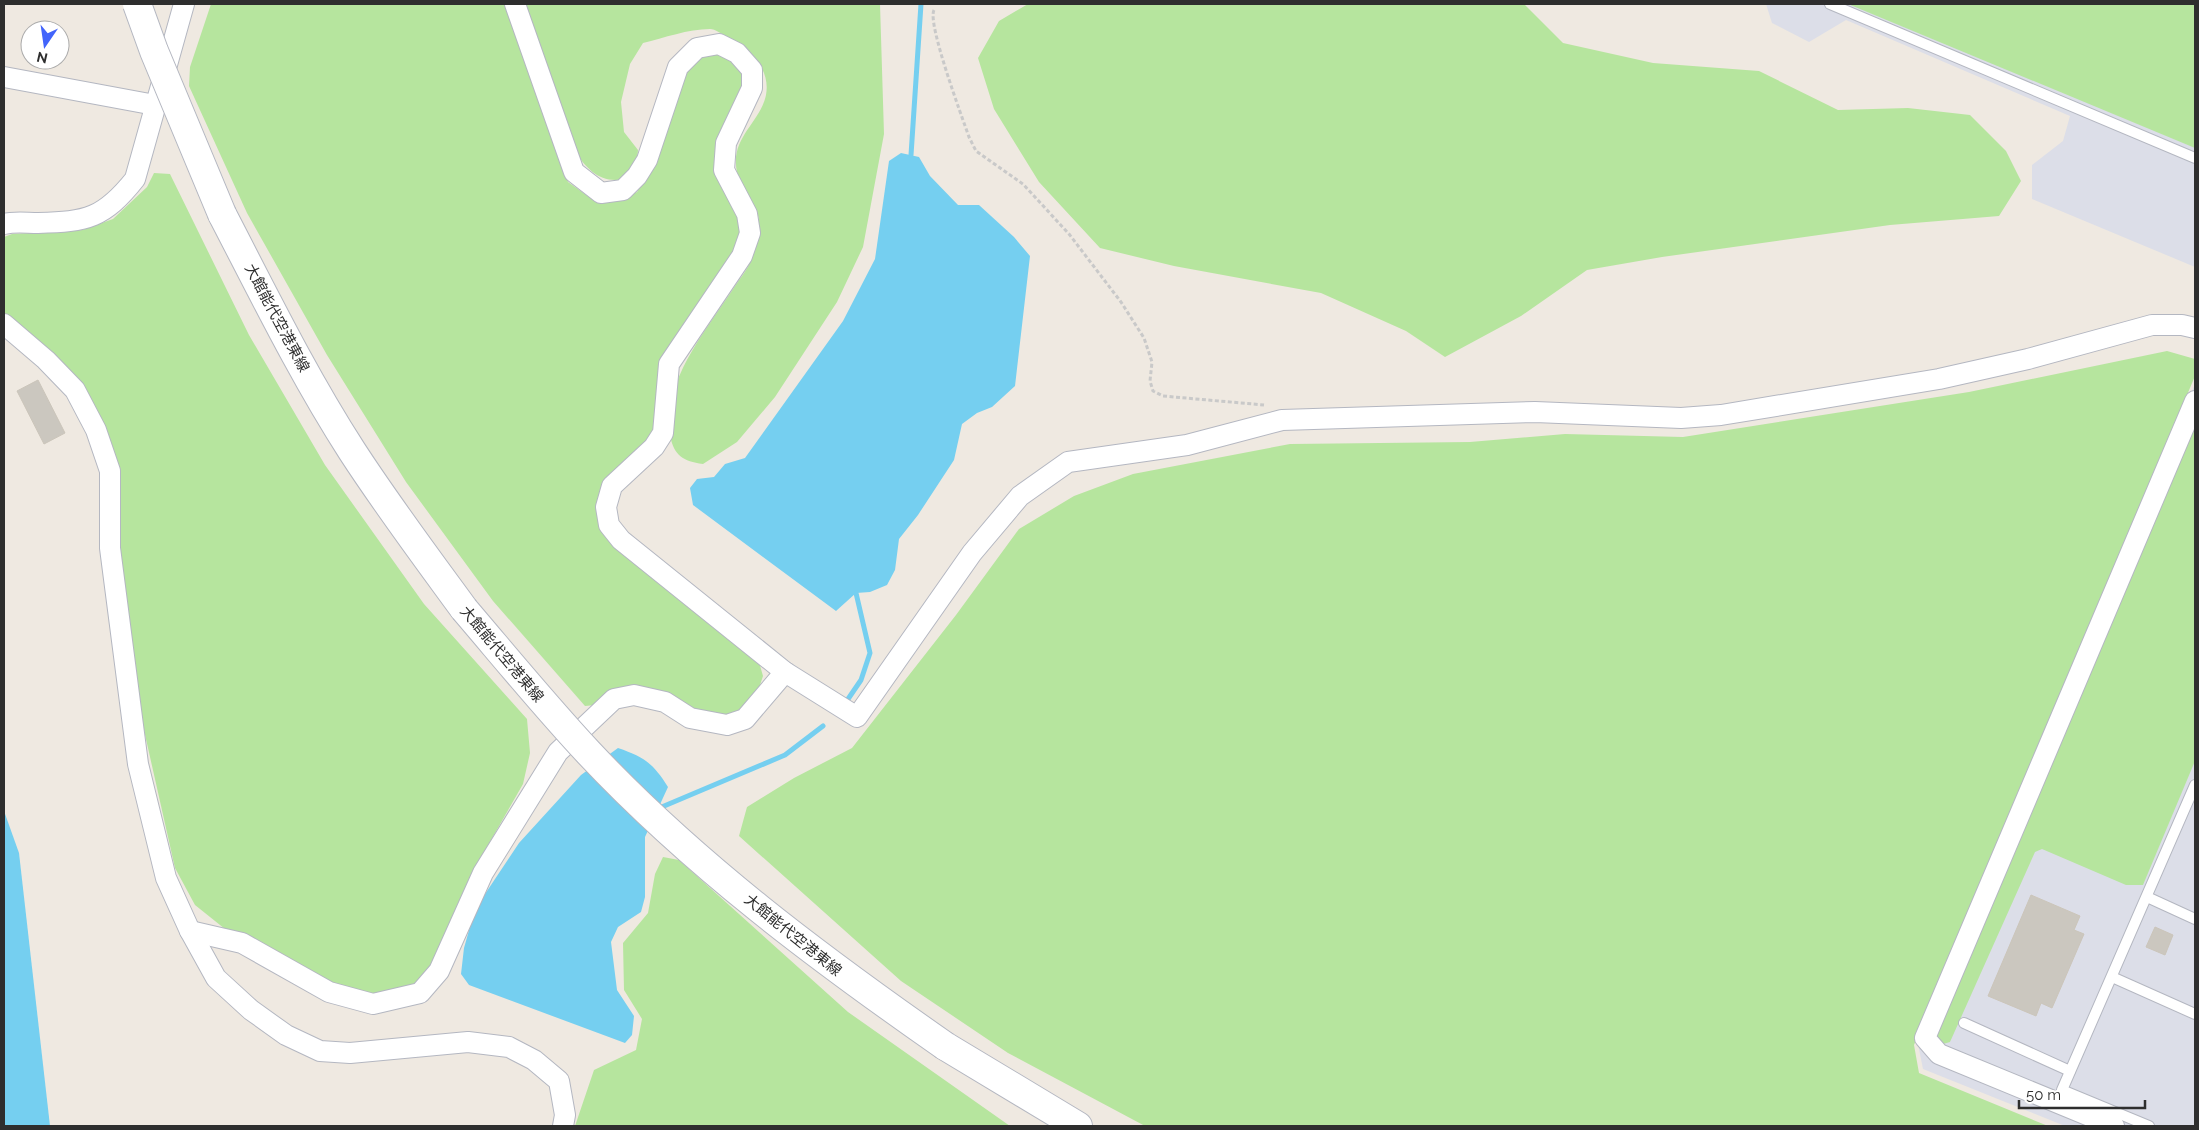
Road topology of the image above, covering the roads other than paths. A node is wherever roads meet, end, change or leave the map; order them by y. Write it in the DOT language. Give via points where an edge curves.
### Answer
graph roads {
  1 [pos="137,4"];
  2 [pos="184,4"];
  3 [pos="516,4"];
  4 [pos="1830,4"];
  5 [pos="4,77"];
  6 [pos="155,105"];
  7 [pos="2195,158"];
  8 [pos="4,224"];
  9 [pos="4,324"];
  10 [pos="2195,328"];
  11 [pos="2195,401"];
  12 [pos="785,672"];
  13 [pos="2195,785"];
  14 [pos="2147,898"];
  15 [pos="2195,919"];
  16 [pos="190,931"];
  17 [pos="2112,977"];
  18 [pos="2195,1014"];
  19 [pos="1964,1024"];
  20 [pos="2070,1071"];
  21 [pos="563,1126"];
  22 [pos="1078,1126"];
  23 [pos="2114,1126"];
  24 [pos="2148,1126"];
  1 -- 22 [label="main road, 大館能代空港東線, bridge" via="222,214 295,354 351,450 464,609 588,752 665,828 756,906 849,979 945,1046"];
  2 -- 6 [label="street"];
  3 -- 12 [label="street" via="574,172 601,193 623,190 637,176 647,160 678,67 697,48 719,44 737,53 752,70 752,88 726,143 724,170 747,214 748,241 742,256 669,364 663,433 654,447 612,486 606,507 609,526 621,540"];
  4 -- 7 [label="lane"];
  5 -- 6 [label="street"];
  6 -- 8 [label="street" via="134,179 121,196 97,215 74,222"];
  9 -- 16 [label="street" via="46,360 74,390 96,430 110,472 110,548 138,764 166,878"];
  10 -- 12 [label="street" via="2152,325 1939,379 1721,415 1681,418 1535,412 1282,420 1187,445 1068,462 1020,496 972,553 857,717"];
  11 -- 23 [label="street" via="1925,1038 1939,1054"];
  12 -- 16 [label="street" via="745,719 728,725 690,718 665,702 634,695 614,698 558,752 483,873 439,971 420,993 373,1004 329,992 242,943"];
  13 -- 14 [label="lane"];
  14 -- 15 [label="lane"];
  14 -- 17 [label="lane"];
  16 -- 21 [label="street" via="216,978 251,1010 286,1035 320,1051 350,1053 468,1042 508,1047 534,1060 559,1081 565,1114"];
  17 -- 18 [label="lane"];
  17 -- 20 [label="lane"];
  19 -- 20 [label="lane"];
  20 -- 24 [label="lane" via="2062,1090"];
}
